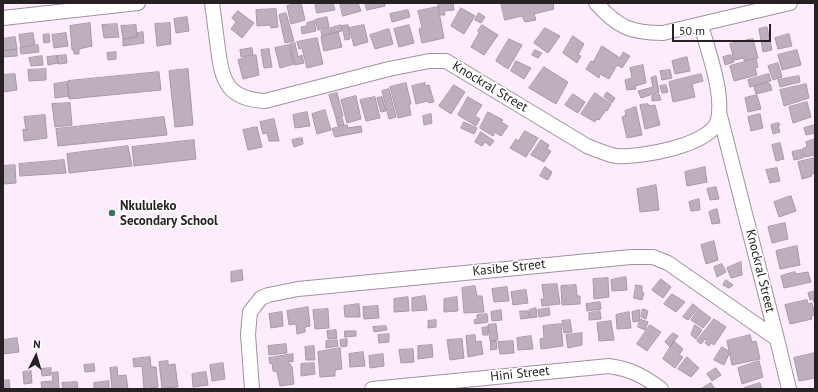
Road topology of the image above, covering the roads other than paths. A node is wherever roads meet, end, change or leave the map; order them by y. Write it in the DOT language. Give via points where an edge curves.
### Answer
graph roads {
  1 [pos="138,3"];
  2 [pos="212,3"];
  3 [pos="596,3"];
  4 [pos="790,3"];
  5 [pos="753,7"];
  6 [pos="3,18"];
  7 [pos="701,25"];
  8 [pos="719,110"];
  9 [pos="777,339"];
  10 [pos="252,389"];
  11 [pos="372,389"];
  12 [pos="661,389"];
  13 [pos="789,389"];
  1 -- 6 [label="street"];
  2 -- 8 [label="street, Knockral Street" via="220,71 230,89 246,99 265,101 389,69 438,60 454,65 587,146 603,153 627,156 672,148 703,137 718,122"];
  3 -- 7 [label="street" via="616,23 643,33 663,33"];
  4 -- 5 [label="street"];
  5 -- 7 [label="street"];
  7 -- 8 [label="street, Knockral Street" via="719,98"];
  8 -- 9 [label="street, Knockral Street"];
  9 -- 10 [label="street, Kasibe Street" via="660,259 603,258 268,294 260,298 250,312 248,334"];
  9 -- 13 [label="street"];
  11 -- 12 [label="street, Hini Street" via="609,366 637,372"];
}
